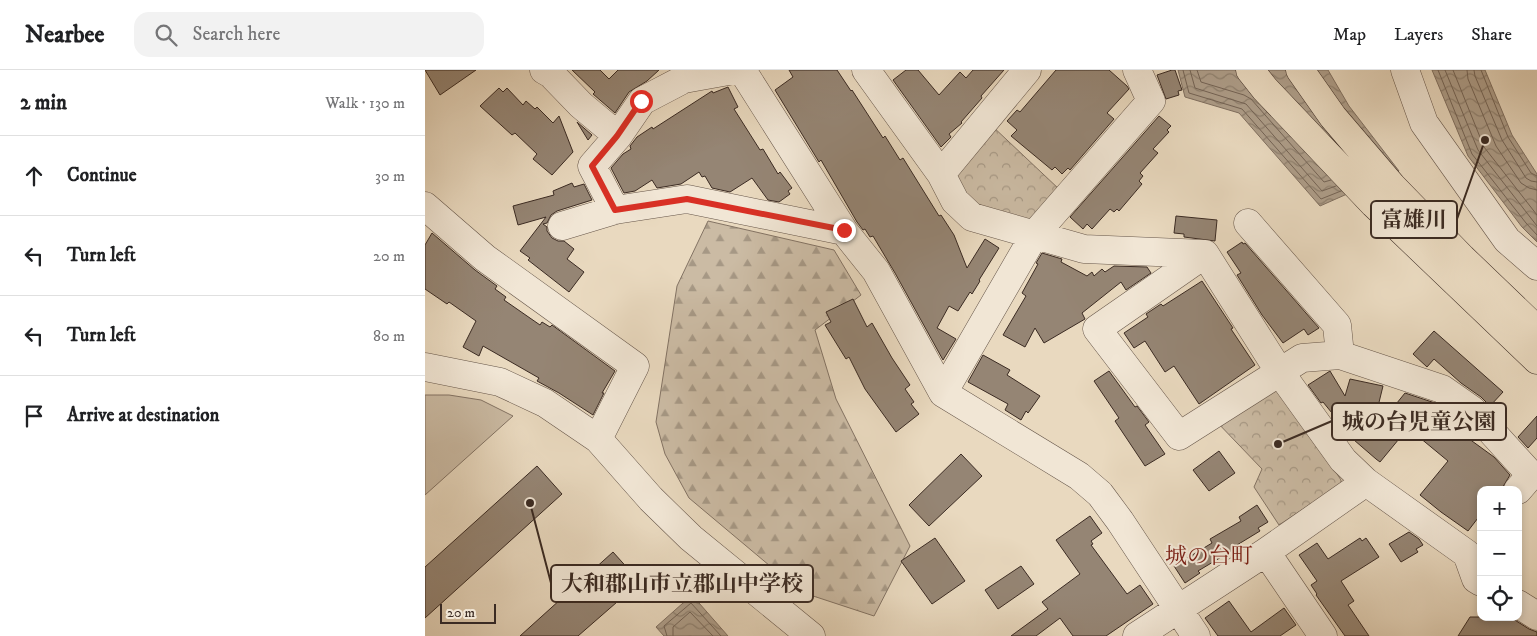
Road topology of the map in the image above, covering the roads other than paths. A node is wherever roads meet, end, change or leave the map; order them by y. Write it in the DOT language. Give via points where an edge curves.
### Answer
graph roads {
  1 [pos="734,70"];
  2 [pos="742,70"];
  3 [pos="750,70"];
  4 [pos="758,70"];
  5 [pos="866,70"];
  6 [pos="1027,70"];
  7 [pos="1137,70"];
  8 [pos="1250,70"];
  9 [pos="1300,70"];
  10 [pos="1405,70"];
  11 [pos="550,71"];
  12 [pos="617,136"];
  13 [pos="941,174"];
  14 [pos="1383,195"];
  15 [pos="426,210"];
  16 [pos="615,210"];
  17 [pos="1248,223"];
  18 [pos="562,226"];
  19 [pos="844,230"];
  20 [pos="1035,234"];
  21 [pos="1205,254"];
  22 [pos="1537,266"];
  23 [pos="1537,330"];
  24 [pos="1340,355"];
  25 [pos="1537,360"];
  26 [pos="425,367"];
  27 [pos="1279,371"];
  28 [pos="943,392"];
  29 [pos="598,439"];
  30 [pos="1366,482"];
  31 [pos="1521,486"];
  32 [pos="1474,546"];
  33 [pos="1266,552"];
  34 [pos="1477,579"];
  35 [pos="1522,607"];
  36 [pos="1179,609"];
  37 [pos="1537,616"];
  38 [pos="811,636"];
  39 [pos="1137,636"];
  40 [pos="1196,636"];
  41 [pos="1323,636"];
  1 -- 12 [label="street" via="684,79 641,101"];
  2 -- 19 [label="street"];
  3 -- 4 [label="street"];
  5 -- 13 [label="street"];
  6 -- 13 [label="street"];
  7 -- 20 [label="street" via="1151,101"];
  8 -- 14 [label="main road" via="1265,89"];
  9 -- 14 [label="main road"];
  10 -- 22 [label="street" via="1424,123 1507,240"];
  11 -- 12 [label="street" via="581,105"];
  12 -- 16 [label="street" via="592,166"];
  13 -- 20 [label="street" via="955,201 972,217"];
  14 -- 23 [label="main road" via="1462,258"];
  14 -- 25 [label="main road"];
  15 -- 29 [label="street" via="485,258 635,366"];
  16 -- 18 [label="street"];
  16 -- 19 [label="street" via="687,199"];
  17 -- 24 [label="street" via="1337,325"];
  19 -- 28 [label="street" via="877,272"];
  20 -- 21 [label="street" via="1083,249"];
  20 -- 28 [label="street"];
  21 -- 27 [label="street"];
  21 -- 27 [label="street" via="1097,329 1179,436"];
  24 -- 27 [label="street" via="1302,358"];
  24 -- 31 [label="street" via="1442,389 1472,410 1531,475"];
  26 -- 29 [label="street" via="500,382 545,403"];
  27 -- 30 [label="street" via="1343,460"];
  28 -- 36 [label="street" via="1079,476 1100,494"];
  29 -- 38 [label="street" via="691,538"];
  30 -- 32 [label="street"];
  30 -- 33 [label="street"];
  32 -- 34 [label="street"];
  33 -- 36 [label="street"];
  33 -- 41 [label="street"];
  35 -- 37 [label="street"];
  36 -- 39 [label="street"];
  36 -- 40 [label="street"];
}
